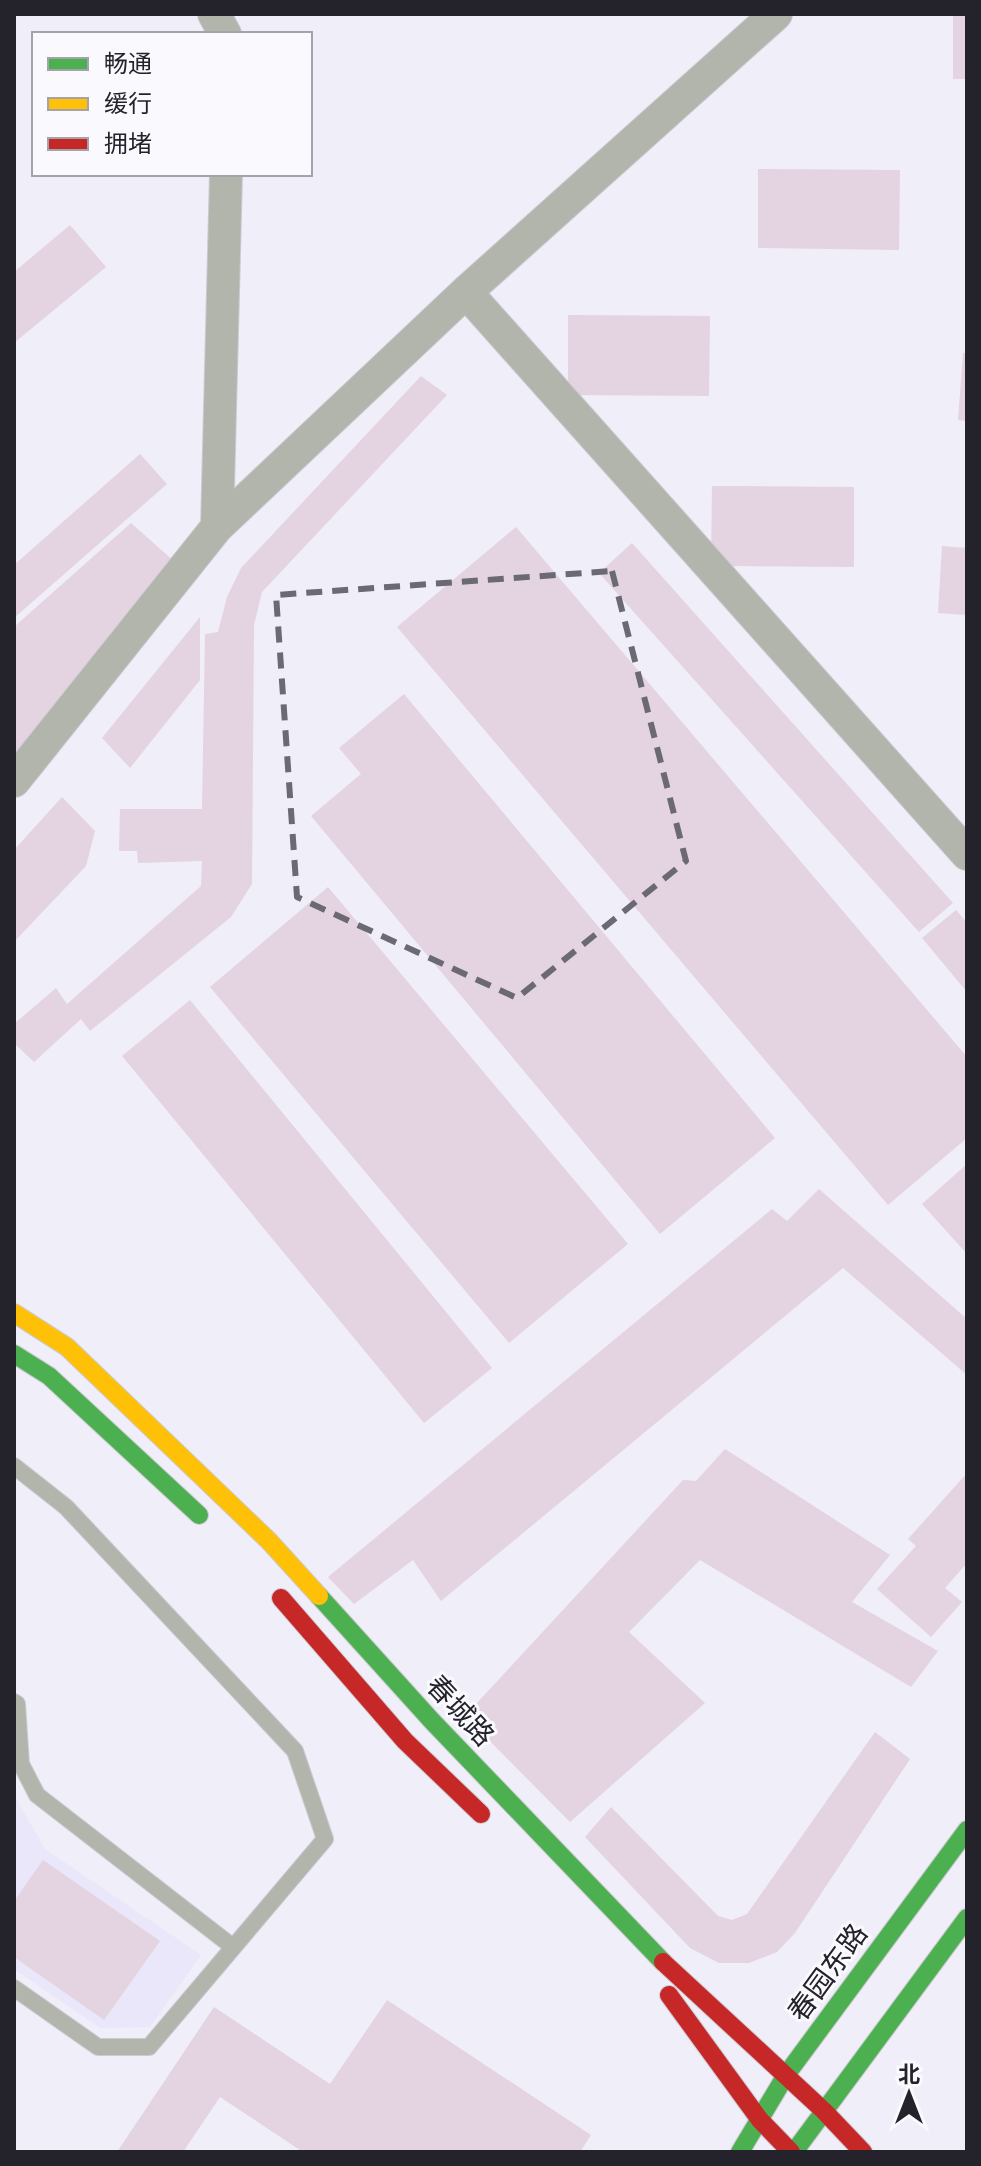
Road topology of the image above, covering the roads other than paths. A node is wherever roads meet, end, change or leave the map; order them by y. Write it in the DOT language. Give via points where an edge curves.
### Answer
graph roads {
  1 [pos="214,14"];
  2 [pos="776,14"];
  3 [pos="224,32"];
  4 [pos="226,176"];
  5 [pos="466,292"];
  6 [pos="217,527"];
  7 [pos="14,781"];
  8 [pos="967,854"];
  9 [pos="14,1313"];
  10 [pos="14,1354"];
  11 [pos="14,1466"];
  12 [pos="210,1525"];
  13 [pos="265,1580"];
  14 [pos="14,1702"];
  15 [pos="495,1827"];
  16 [pos="967,1830"];
  17 [pos="967,1918"];
  18 [pos="233,1947"];
  19 [pos="653,1978"];
  20 [pos="14,1988"];
  21 [pos="786,2075"];
  22 [pos="824,2111"];
  23 [pos="760,2120"];
  24 [pos="740,2152"];
  25 [pos="793,2152"];
  26 [pos="863,2152"];
  1 -- 3 [label="street"];
  2 -- 5 [label="street"];
  4 -- 6 [label="street"];
  5 -- 6 [label="street"];
  5 -- 8 [label="street"];
  6 -- 7 [label="street"];
  9 -- 21 [label="street, 春城路" via="67,1347 269,1541 677,1977"];
  10 -- 12 [label="street" via="49,1376"];
  11 -- 18 [label="lane" via="66,1507 295,1751 325,1839"];
  13 -- 15 [label="street, 春城路" via="405,1741"];
  14 -- 18 [label="lane" via="21,1764 37,1795"];
  16 -- 21 [label="street, 春园东路"];
  17 -- 22 [label="street"];
  18 -- 20 [label="lane" via="149,2047 98,2047"];
  19 -- 23 [label="street"];
  21 -- 22 [label="street, 春城路"];
  21 -- 23 [label="street, 春园东路"];
  22 -- 25 [label="street"];
  22 -- 26 [label="street, 春城路"];
  23 -- 24 [label="street, 春园东路"];
  23 -- 25 [label="street"];
}
